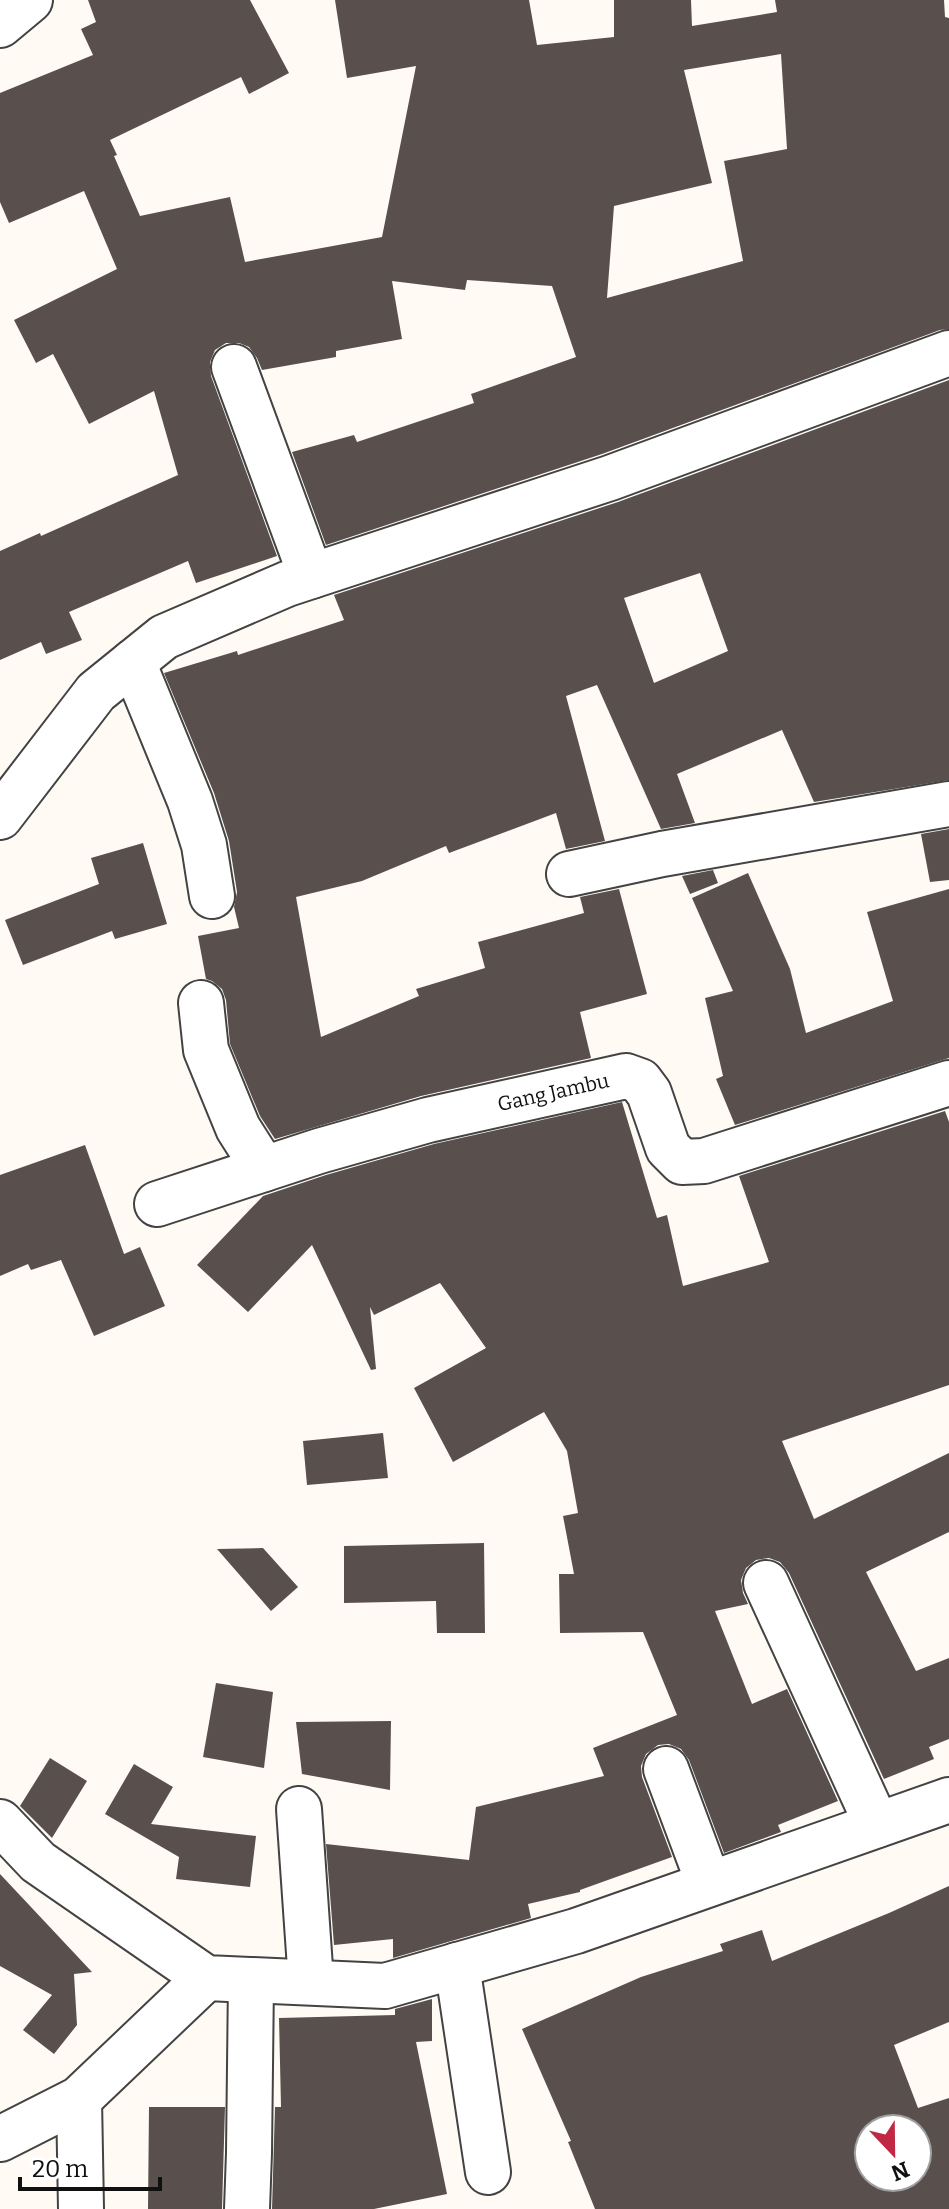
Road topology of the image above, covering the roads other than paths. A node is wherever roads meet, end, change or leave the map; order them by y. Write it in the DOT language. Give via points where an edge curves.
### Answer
graph roads {
  1 [pos="30,0"];
  2 [pos="0,25"];
  3 [pos="949,353"];
  4 [pos="234,367"];
  5 [pos="311,576"];
  6 [pos="133,662"];
  7 [pos="949,804"];
  8 [pos="0,817"];
  9 [pos="569,874"];
  10 [pos="212,896"];
  11 [pos="201,1003"];
  12 [pos="949,1083"];
  13 [pos="264,1169"];
  14 [pos="157,1204"];
  15 [pos="766,1583"];
  16 [pos="666,1769"];
  17 [pos="949,1800"];
  18 [pos="299,1809"];
  19 [pos="0,1822"];
  20 [pos="877,1825"];
  21 [pos="709,1884"];
  22 [pos="457,1965"];
  23 [pos="206,1978"];
  24 [pos="251,1980"];
  25 [pos="311,1982"];
  26 [pos="79,2099"];
  27 [pos="0,2139"];
  28 [pos="488,2172"];
  29 [pos="81,2209"];
  30 [pos="247,2209"];
  1 -- 2 [label="street"];
  3 -- 5 [label="street" via="610,478"];
  4 -- 5 [label="street"];
  5 -- 6 [label="street" via="164,637"];
  6 -- 8 [label="street" via="96,692"];
  6 -- 10 [label="street" via="190,801"];
  7 -- 9 [label="street"];
  11 -- 13 [label="street" via="206,1050 238,1128"];
  12 -- 13 [label="street, Gang Jambu" via="704,1161 682,1162 668,1148 649,1093 640,1081 626,1076 428,1120"];
  13 -- 14 [label="street, Gang Jambu"];
  15 -- 20 [label="street"];
  16 -- 21 [label="street"];
  17 -- 20 [label="street"];
  18 -- 25 [label="street"];
  19 -- 23 [label="street" via="38,1862"];
  20 -- 21 [label="street"];
  21 -- 22 [label="street" via="576,1931"];
  22 -- 25 [label="street" via="385,1986"];
  22 -- 28 [label="street"];
  23 -- 24 [label="street"];
  23 -- 26 [label="street"];
  24 -- 25 [label="street"];
  24 -- 30 [label="street"];
  26 -- 27 [label="street"];
  26 -- 29 [label="street"];
}
